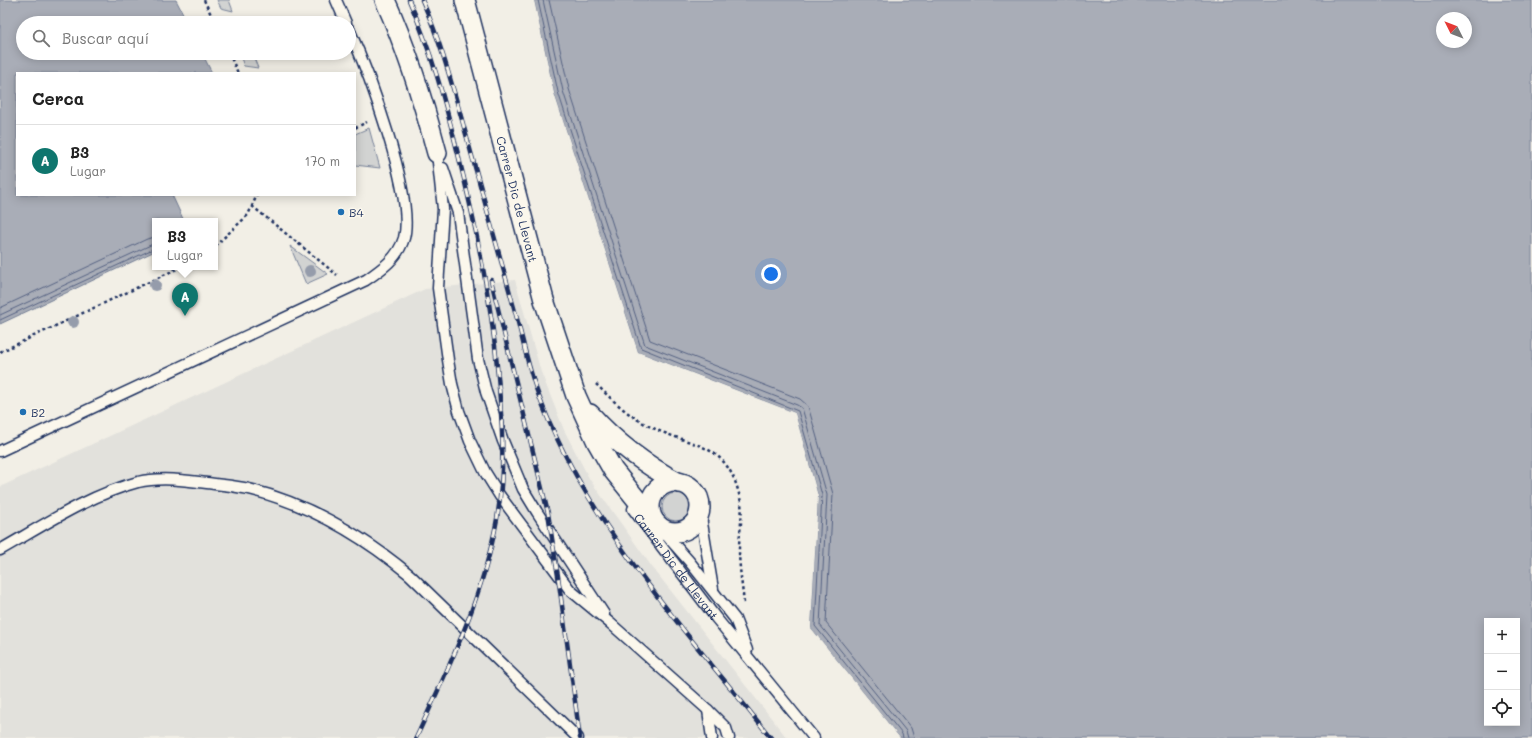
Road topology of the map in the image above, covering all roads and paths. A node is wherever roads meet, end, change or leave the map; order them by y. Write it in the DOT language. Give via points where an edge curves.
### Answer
graph roads {
  1 [pos="204,0"];
  2 [pos="336,0"];
  3 [pos="384,0"];
  4 [pos="465,0"];
  5 [pos="212,16"];
  6 [pos="343,16"];
  7 [pos="356,44"];
  8 [pos="232,60"];
  9 [pos="238,72"];
  10 [pos="437,153"];
  11 [pos="256,196"];
  12 [pos="252,206"];
  13 [pos="218,243"];
  14 [pos="175,270"];
  15 [pos="352,286"];
  16 [pos="0,352"];
  17 [pos="592,381"];
  18 [pos="576,396"];
  19 [pos="0,451"];
  20 [pos="613,470"];
  21 [pos="679,482"];
  22 [pos="700,511"];
  23 [pos="658,526"];
  24 [pos="0,550"];
  25 [pos="714,591"];
  26 [pos="744,604"];
  27 [pos="610,623"];
  28 [pos="750,657"];
  29 [pos="708,710"];
  30 [pos="578,738"];
  31 [pos="712,738"];
  32 [pos="729,738"];
  33 [pos="814,738"];
  1 -- 5 [label="path"];
  2 -- 6 [label="lane"];
  3 -- 10 [label="street" via="407,53"];
  4 -- 18 [label="street, Carrer Dic de Llevant" via="544,300"];
  7 -- 15 [label="lane" via="390,145 405,205 406,226 403,240 390,262 366,280"];
  8 -- 9 [label="path"];
  10 -- 27 [label="lane" via="458,214 478,359 503,441 523,489"];
  10 -- 27 [label="lane" via="443,209 438,288 452,384 459,411 476,453 500,496 570,590"];
  11 -- 12 [label="path"];
  12 -- 13 [label="path" via="248,215"];
  12 -- 15 [label="path"];
  14 -- 16 [label="path"];
  15 -- 19 [label="lane"];
  17 -- 26 [label="path" via="618,406 645,424 696,443 717,454 733,476 741,504 738,549"];
  18 -- 20 [label="street, Carrer Dic de Llevant"];
  18 -- 21 [label="street, Carrer Dic de Llevant" via="602,427 627,450 654,470"];
  20 -- 23 [label="street, Carrer Dic de Llevant"];
  20 -- 28 [label="lane, Carrer Dic de Llevant" via="626,499 651,534"];
  21 -- 22 [label="street, Carrer Dic de Llevant" via="694,490"];
  21 -- 23 [label="street, Carrer Dic de Llevant" via="665,484 654,494 650,510 652,519"];
  22 -- 23 [label="street, Carrer Dic de Llevant" via="694,524 680,532 665,530"];
  22 -- 25 [label="lane"];
  23 -- 25 [label="lane, Carrer Dic de Llevant"];
  24 -- 30 [label="lane" via="82,504 109,491 140,482 186,480 249,489 285,500 368,542 410,575"];
  25 -- 28 [label="lane, Carrer Dic de Llevant" via="735,619"];
  27 -- 29 [label="lane"];
  28 -- 33 [label="lane, Carrer Dic de Llevant"];
  29 -- 31 [label="lane"];
  29 -- 32 [label="lane" via="726,728"];
}
